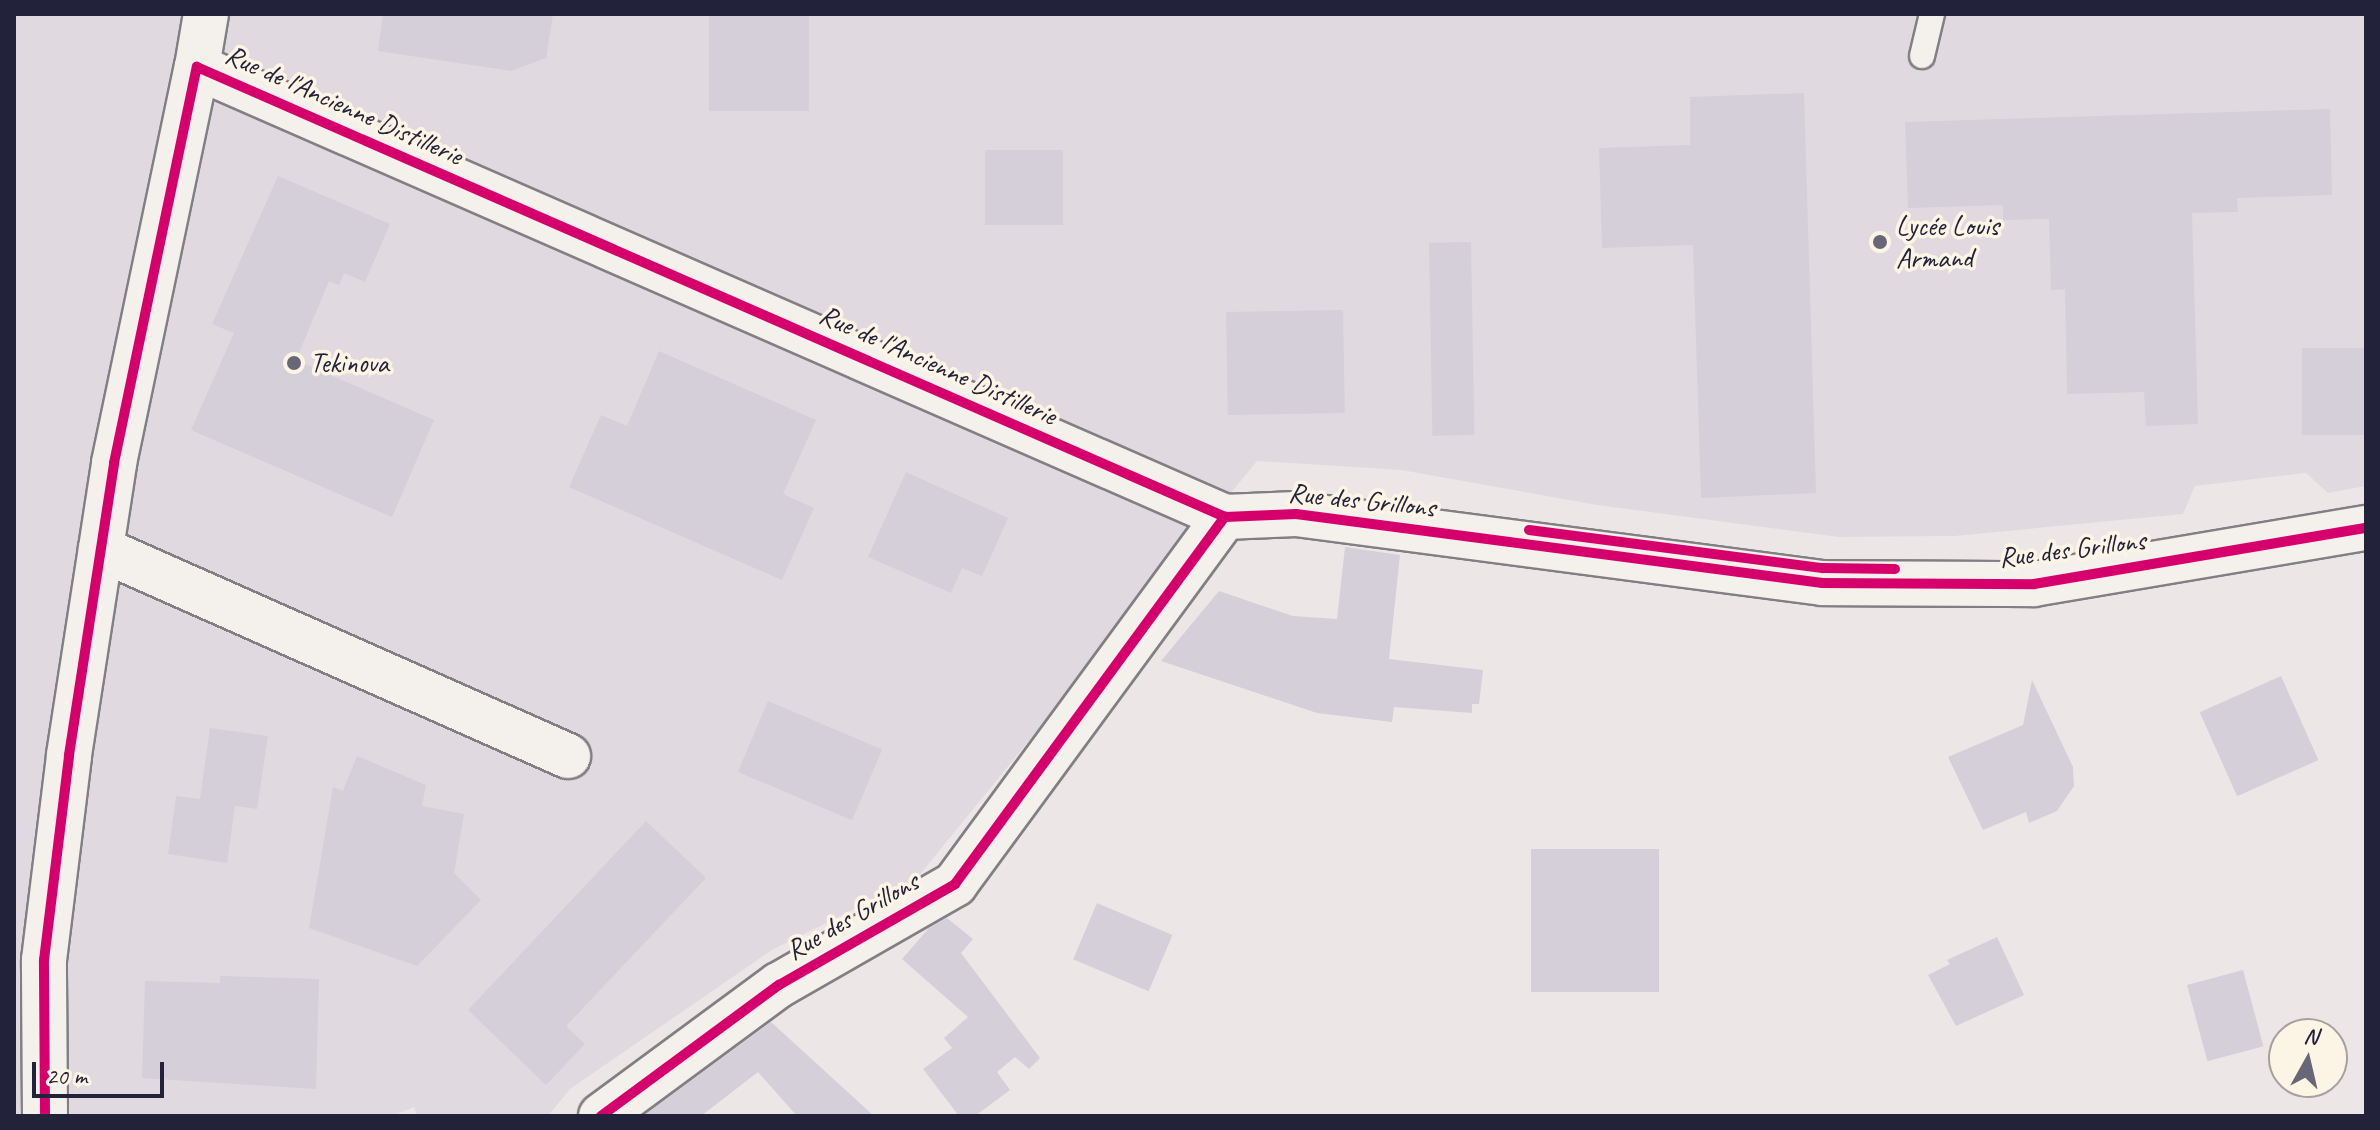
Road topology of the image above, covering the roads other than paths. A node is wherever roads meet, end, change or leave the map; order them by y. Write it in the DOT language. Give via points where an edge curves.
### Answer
graph roads {
  1 [pos="206,14"];
  2 [pos="1932,14"];
  3 [pos="1922,56"];
  4 [pos="197,67"];
  5 [pos="1225,517"];
  6 [pos="2366,528"];
  7 [pos="101,549"];
  8 [pos="568,756"];
  9 [pos="45,1116"];
  10 [pos="601,1116"];
  1 -- 4 [label="street"];
  2 -- 3 [label="lane"];
  4 -- 5 [label="street, Rue de l'Ancienne Distillerie"];
  4 -- 7 [label="street, Rue de l'Ancienne Distillerie"];
  5 -- 6 [label="street, Rue des Grillons" via="1296,514 1822,583 2034,584"];
  5 -- 10 [label="street, Rue des Grillons" via="955,884 779,985"];
  7 -- 8 [label="street"];
  7 -- 9 [label="street, Rue de l'Ancienne Distillerie" via="44,960"];
}
